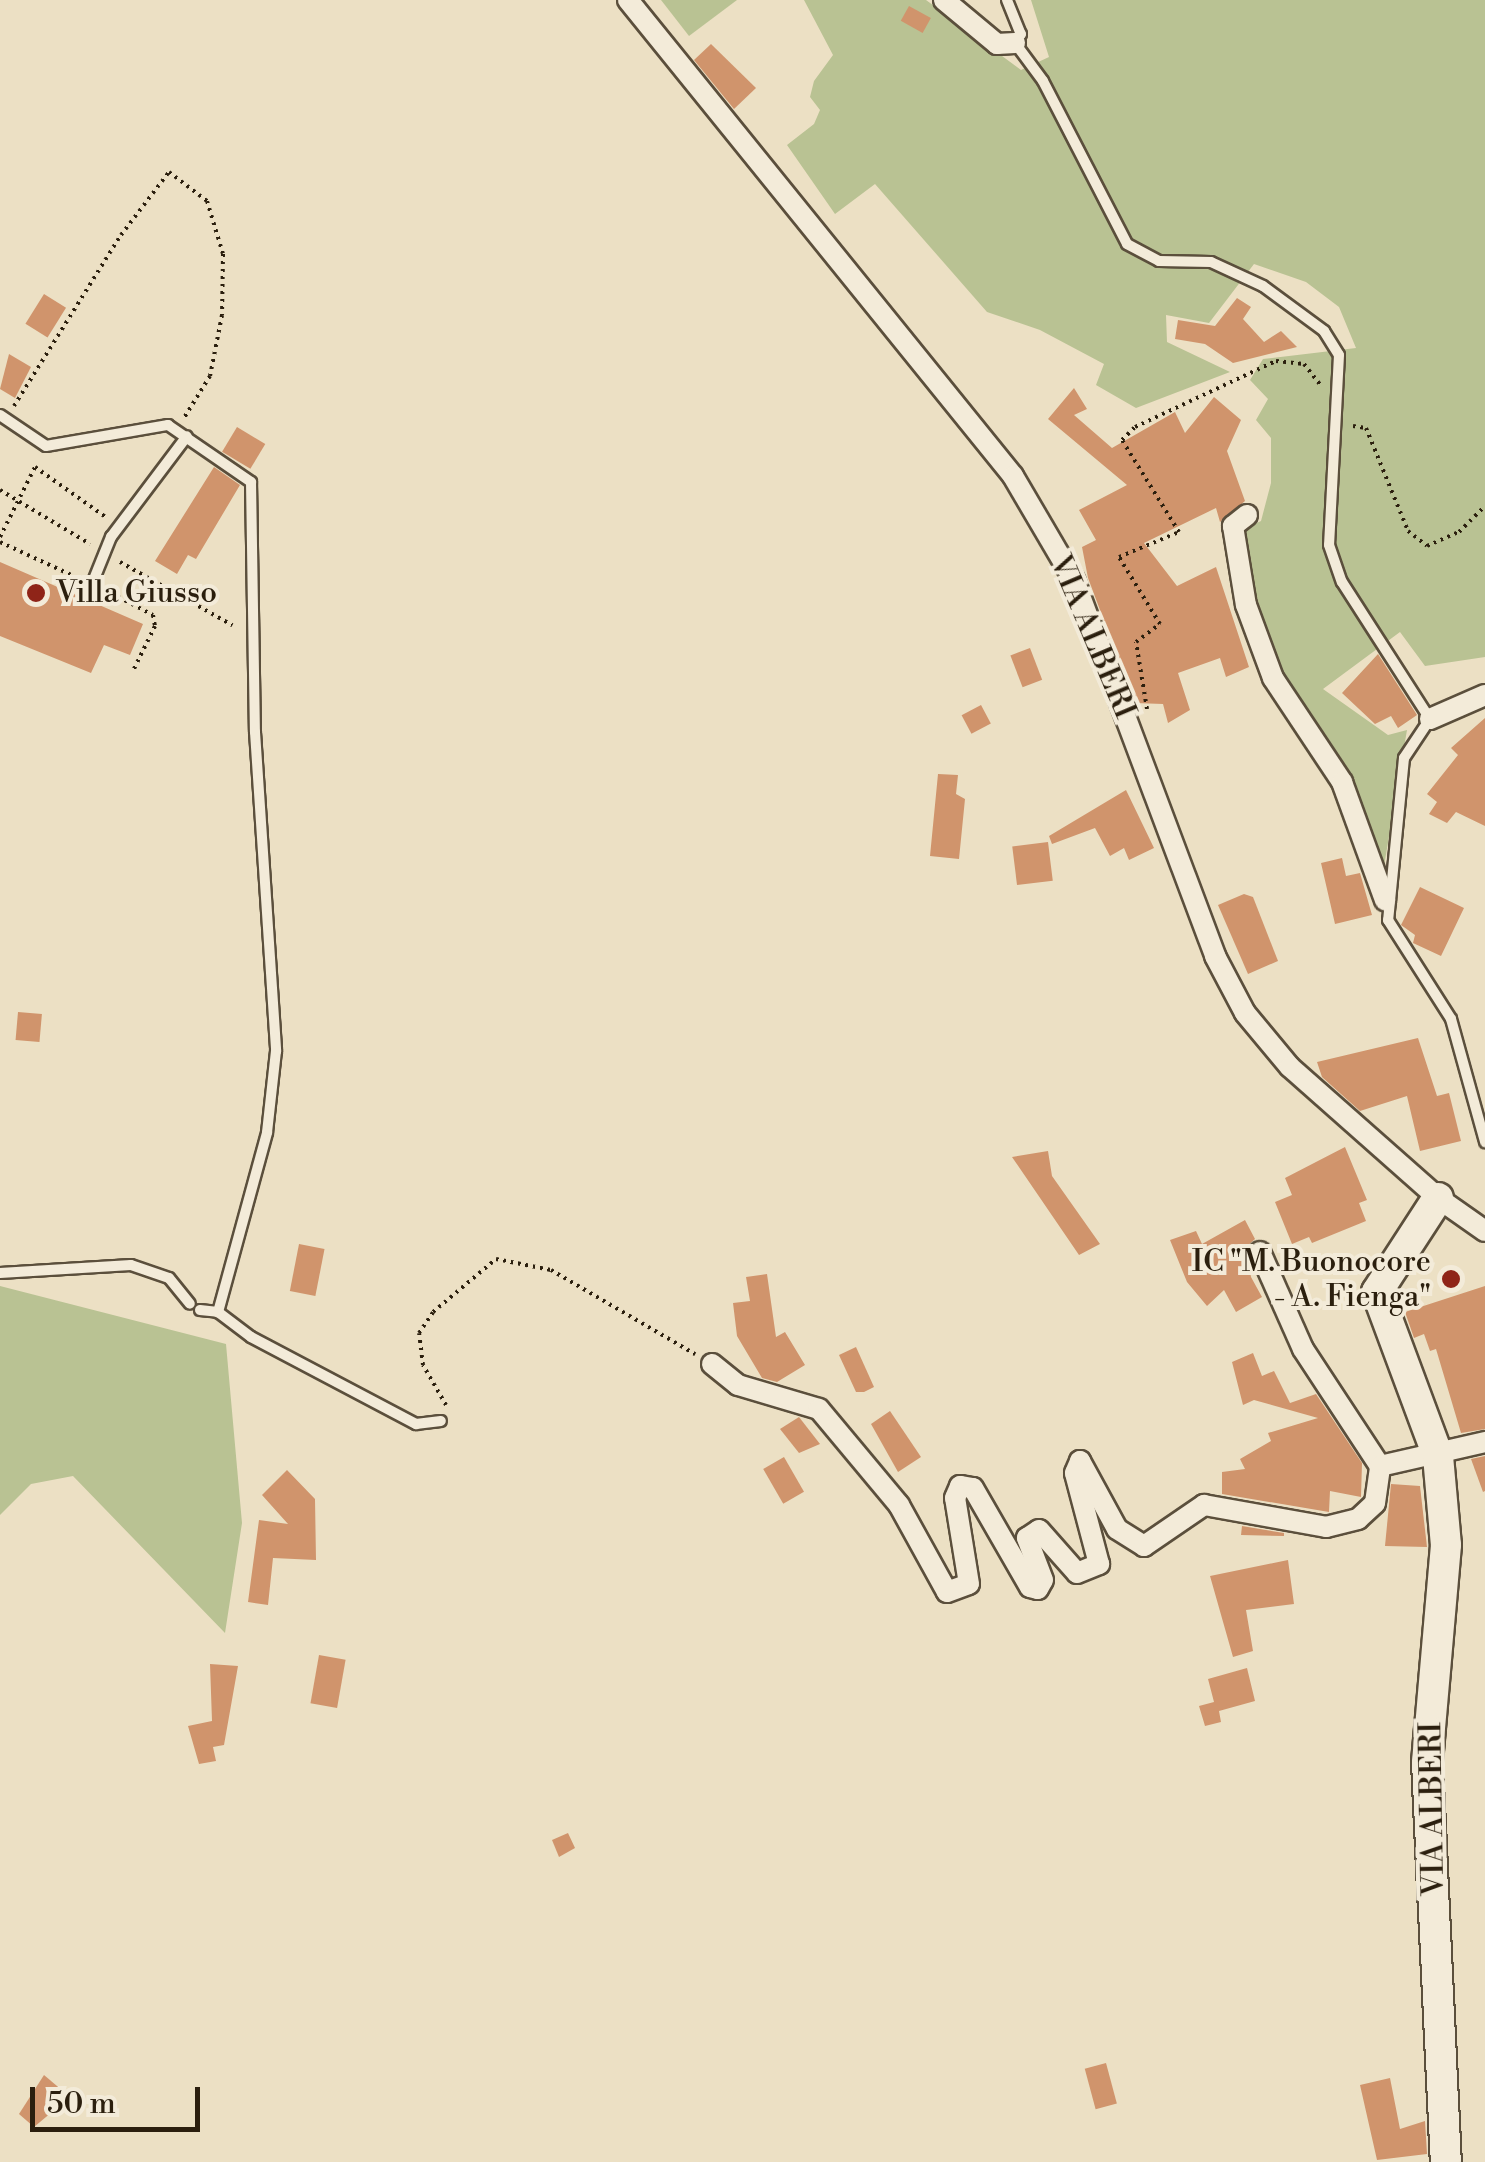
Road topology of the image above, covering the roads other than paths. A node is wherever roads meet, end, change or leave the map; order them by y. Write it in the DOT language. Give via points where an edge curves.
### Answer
graph roads {
  1 [pos="628,0"];
  2 [pos="944,0"];
  3 [pos="1007,0"];
  4 [pos="1014,43"];
  5 [pos="3,417"];
  6 [pos="182,433"];
  7 [pos="1248,515"];
  8 [pos="92,584"];
  9 [pos="1485,695"];
  10 [pos="1430,719"];
  11 [pos="1385,900"];
  12 [pos="1485,1142"];
  13 [pos="1438,1198"];
  14 [pos="1485,1232"];
  15 [pos="1260,1252"];
  16 [pos="0,1273"];
  17 [pos="218,1312"];
  18 [pos="712,1364"];
  19 [pos="441,1422"];
  20 [pos="1485,1442"];
  21 [pos="1438,1456"];
  22 [pos="1380,1466"];
  23 [pos="1446,2162"];
  1 -- 13 [label="street, VIA ALBERI" via="1013,476 1074,580 1208,938 1245,1012 1290,1067"];
  2 -- 4 [label="street" via="996,44"];
  3 -- 4 [label="lane" via="1021,34"];
  4 -- 10 [label="lane" via="1043,81 1126,244 1159,262 1212,262 1296,306 1339,355 1329,545 1342,582"];
  5 -- 6 [label="lane" via="46,446 168,425"];
  6 -- 8 [label="lane" via="119,527"];
  6 -- 17 [label="lane" via="251,482 255,732 276,1051 267,1133"];
  7 -- 11 [label="street" via="1233,526 1246,605 1273,678 1342,782"];
  9 -- 10 [label="street"];
  10 -- 11 [label="lane" via="1404,758"];
  11 -- 12 [label="lane" via="1388,920 1451,1020"];
  13 -- 14 [label="street, VIA ALBERI"];
  13 -- 21 [label="street, VIA ALBERI" via="1377,1292"];
  15 -- 22 [label="street" via="1303,1349"];
  16 -- 17 [label="lane" via="131,1265 169,1278 195,1307"];
  17 -- 19 [label="lane" via="251,1337 416,1424"];
  18 -- 22 [label="street" via="738,1384 818,1409 899,1505 947,1592 969,1584 954,1498 960,1486 973,1488 1030,1586 1038,1589 1043,1580 1027,1538 1039,1530 1076,1572 1098,1564 1074,1473 1080,1461 1118,1529 1144,1546 1204,1505 1326,1526 1358,1519 1376,1503"];
  20 -- 21 [label="street"];
  21 -- 22 [label="street"];
  21 -- 23 [label="street, VIA ALBERI" via="1446,1545 1426,1762"];
}
